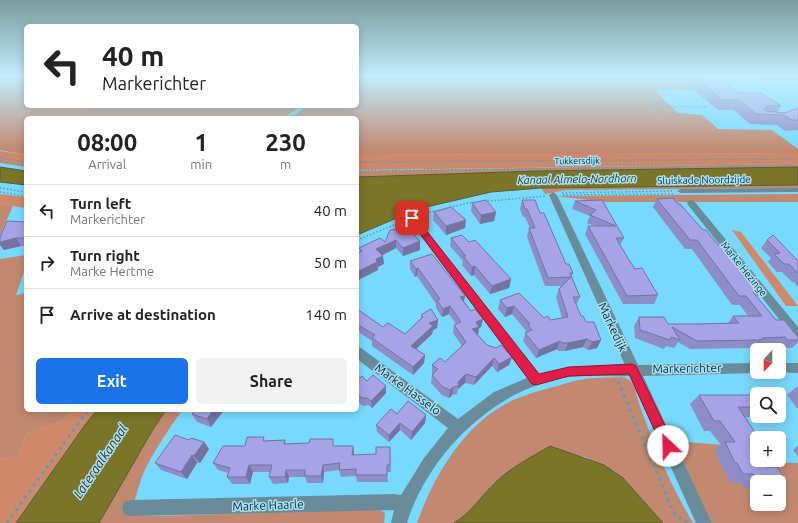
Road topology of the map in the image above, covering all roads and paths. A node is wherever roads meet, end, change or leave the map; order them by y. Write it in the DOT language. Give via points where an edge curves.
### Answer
graph roads {
  1 [pos="649,101"];
  2 [pos="653,106"];
  3 [pos="707,107"];
  4 [pos="661,114"];
  5 [pos="0,158"];
  6 [pos="798,159"];
  7 [pos="0,161"];
  8 [pos="24,162"];
  9 [pos="359,162"];
  10 [pos="24,165"];
  11 [pos="798,165"];
  12 [pos="359,171"];
  13 [pos="0,188"];
  14 [pos="798,190"];
  15 [pos="681,191"];
  16 [pos="0,192"];
  17 [pos="24,192"];
  18 [pos="553,195"];
  19 [pos="24,196"];
  20 [pos="468,202"];
  21 [pos="691,203"];
  22 [pos="412,218"];
  23 [pos="798,335"];
  24 [pos="359,353"];
  25 [pos="750,368"];
  26 [pos="786,368"];
  27 [pos="798,368"];
  28 [pos="632,369"];
  29 [pos="613,370"];
  30 [pos="536,380"];
  31 [pos="87,412"];
  32 [pos="458,427"];
  33 [pos="405,504"];
  34 [pos="130,508"];
  35 [pos="7,523"];
  36 [pos="399,523"];
  37 [pos="687,523"];
  38 [pos="704,523"];
  1 -- 2 [label="path"];
  2 -- 3 [label="path"];
  2 -- 4 [label="path"];
  5 -- 8 [label="path"];
  6 -- 9 [label="path"];
  7 -- 10 [label="path"];
  11 -- 12 [label="path, Tukkersdijk"];
  13 -- 17 [label="path"];
  14 -- 15 [label="street, Sluiskade Noordzijde"];
  15 -- 18 [label="path, Sluiskade Noordzijde"];
  16 -- 19 [label="path"];
  18 -- 20 [label="path, Sluiskade Noordzijde"];
  18 -- 28 [label="street, Markedijk"];
  21 -- 23 [label="street, Marke Hezinge"];
  22 -- 30 [label="street"];
  24 -- 32 [label="street, Marke Hasselo"];
  25 -- 28 [label="street, Markerichter"];
  26 -- 27 [label="street"];
  28 -- 29 [label="street, Markerichter"];
  28 -- 38 [label="street, Markedijk"];
  29 -- 30 [label="street, Markerichter" via="569,372"];
  29 -- 37 [label="path" via="675,514"];
  30 -- 32 [label="street, Markerichter" via="499,396"];
  31 -- 35 [label="path"];
  32 -- 33 [label="street, Markerichter" via="429,463"];
  33 -- 34 [label="street, Marke Haarle" via="394,502"];
  33 -- 36 [label="street, Markerichter"];
}
